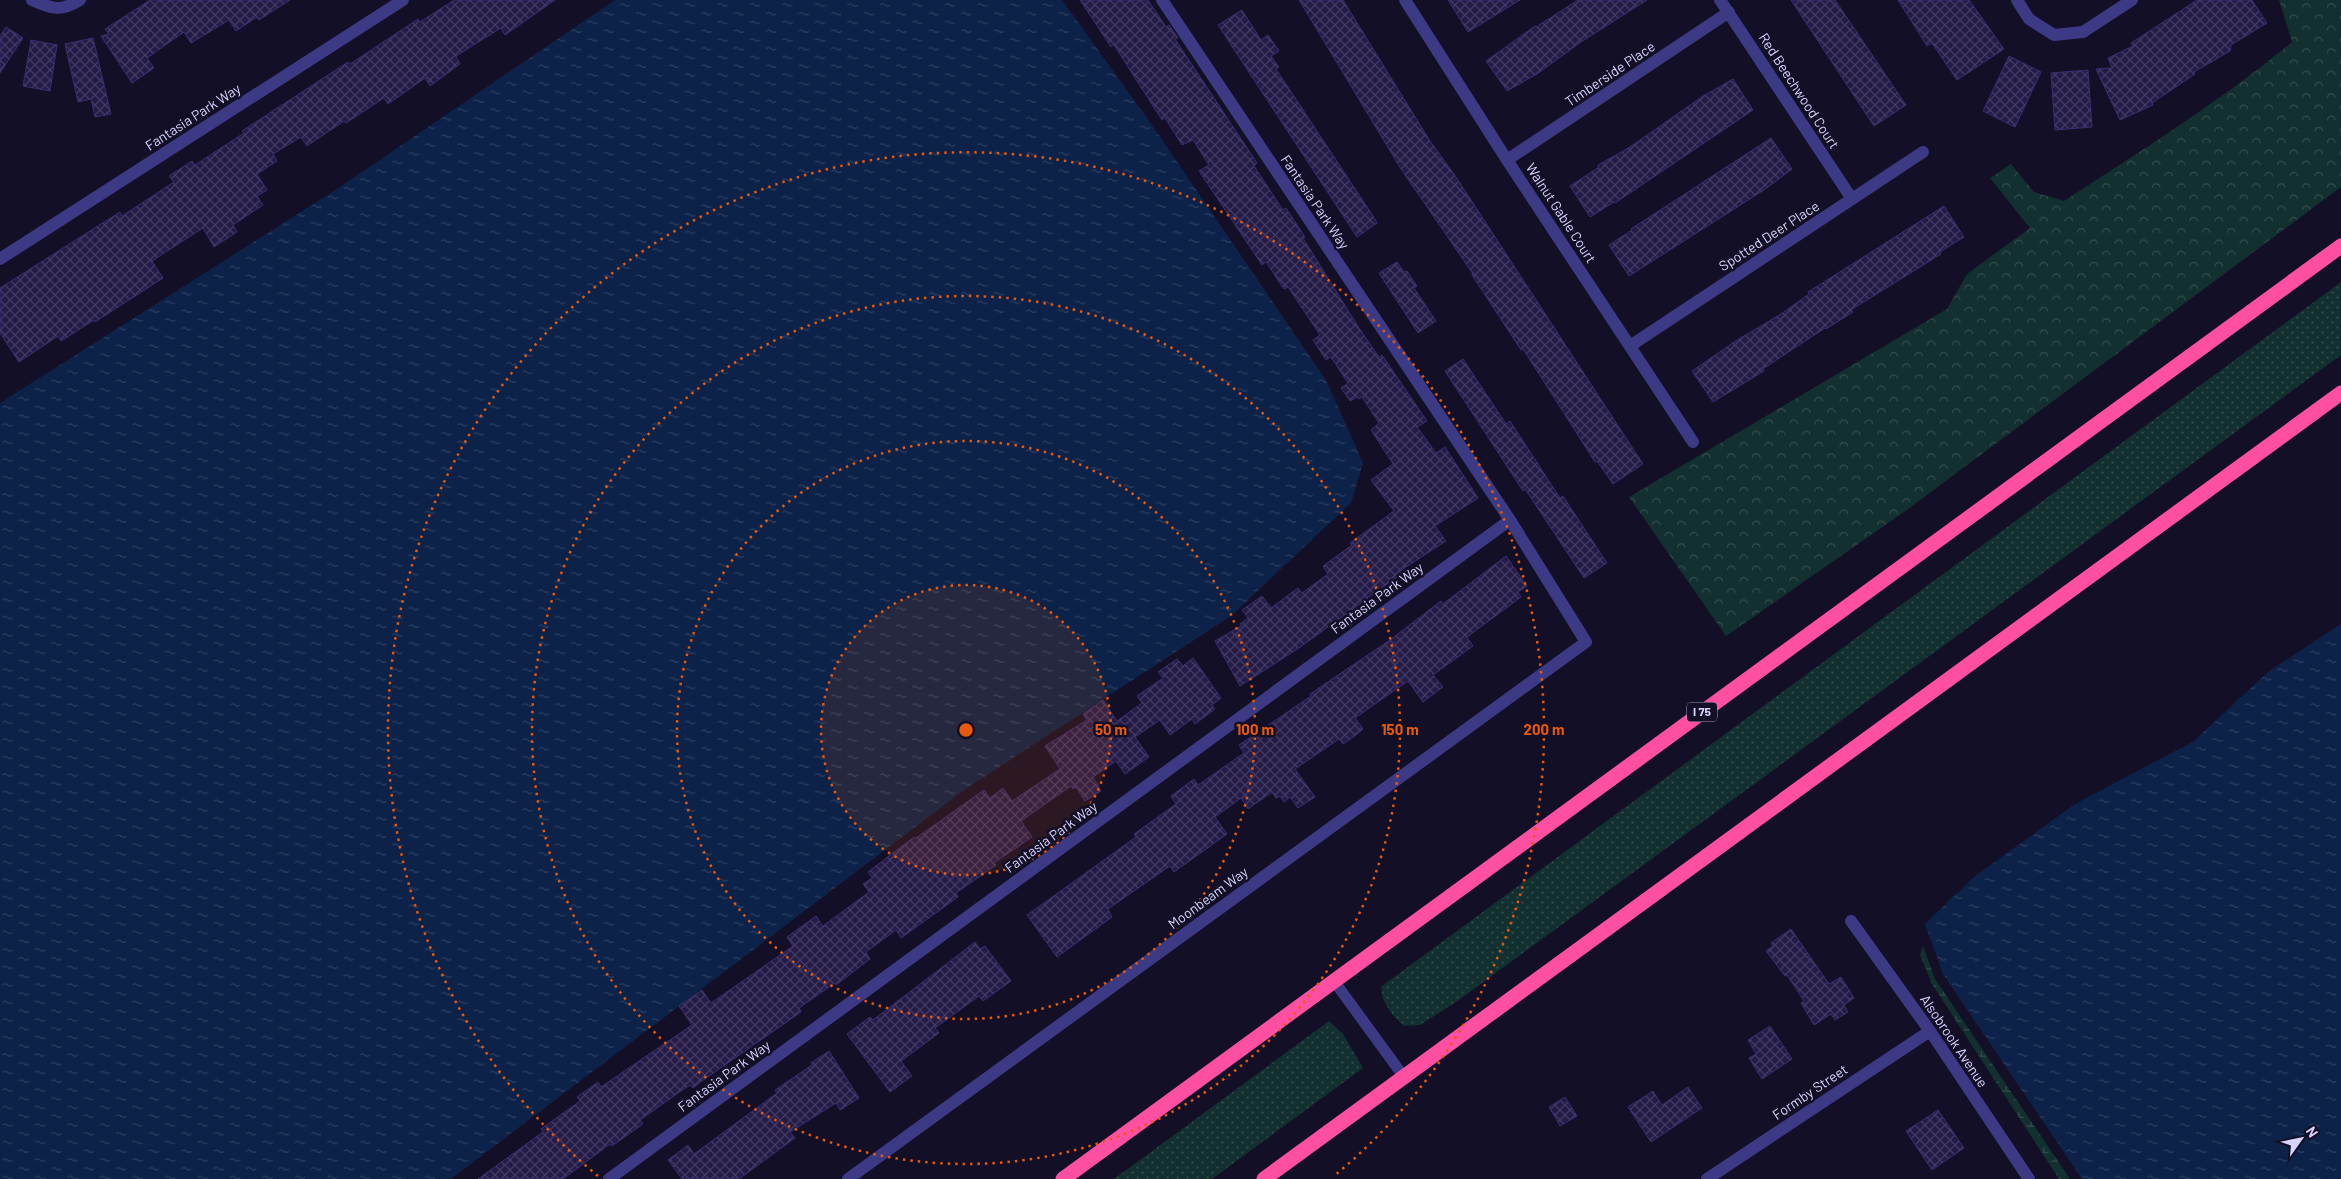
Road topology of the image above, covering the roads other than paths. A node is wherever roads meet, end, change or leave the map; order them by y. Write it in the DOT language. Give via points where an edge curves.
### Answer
graph roads {
  1 [pos="32,0"];
  2 [pos="80,0"];
  3 [pos="403,0"];
  4 [pos="1162,0"];
  5 [pos="1405,0"];
  6 [pos="1720,0"];
  7 [pos="2017,0"];
  8 [pos="2132,0"];
  9 [pos="1729,12"];
  10 [pos="1923,152"];
  11 [pos="1508,160"];
  12 [pos="1852,200"];
  13 [pos="2341,246"];
  14 [pos="0,259"];
  15 [pos="1630,346"];
  16 [pos="2341,393"];
  17 [pos="1694,442"];
  18 [pos="1510,520"];
  19 [pos="1586,642"];
  20 [pos="1851,921"];
  21 [pos="1334,981"];
  22 [pos="1930,1031"];
  23 [pos="1404,1077"];
  24 [pos="609,1179"];
  25 [pos="848,1179"];
  26 [pos="1063,1179"];
  27 [pos="1264,1179"];
  28 [pos="1707,1179"];
  29 [pos="2029,1179"];
  1 -- 2 [label="street" via="51,9 69,7"];
  3 -- 14 [label="street, Fantasia Park Way"];
  4 -- 18 [label="street, Fantasia Park Way"];
  5 -- 11 [label="street, Walnut Gable Court"];
  6 -- 9 [label="street, Red Beechwood Court"];
  7 -- 8 [label="street" via="2029,19 2054,35 2083,32"];
  9 -- 11 [label="street, Timberside Place"];
  9 -- 12 [label="street, Red Beechwood Court"];
  10 -- 12 [label="street, Spotted Deer Place"];
  11 -- 15 [label="street, Walnut Gable Court"];
  12 -- 15 [label="street, Spotted Deer Place"];
  13 -- 21 [label="highway, I 75"];
  15 -- 17 [label="street, Walnut Gable Court"];
  16 -- 23 [label="highway"];
  18 -- 19 [label="street, Fantasia Park Way"];
  18 -- 24 [label="street, Fantasia Park Way"];
  19 -- 25 [label="street, Moonbeam Way"];
  20 -- 22 [label="street, Alsobrook Avenue"];
  21 -- 23 [label="lane"];
  21 -- 26 [label="highway, I 75"];
  22 -- 28 [label="street, Formby Street"];
  22 -- 29 [label="street, Alsobrook Avenue"];
  23 -- 27 [label="highway"];
}
